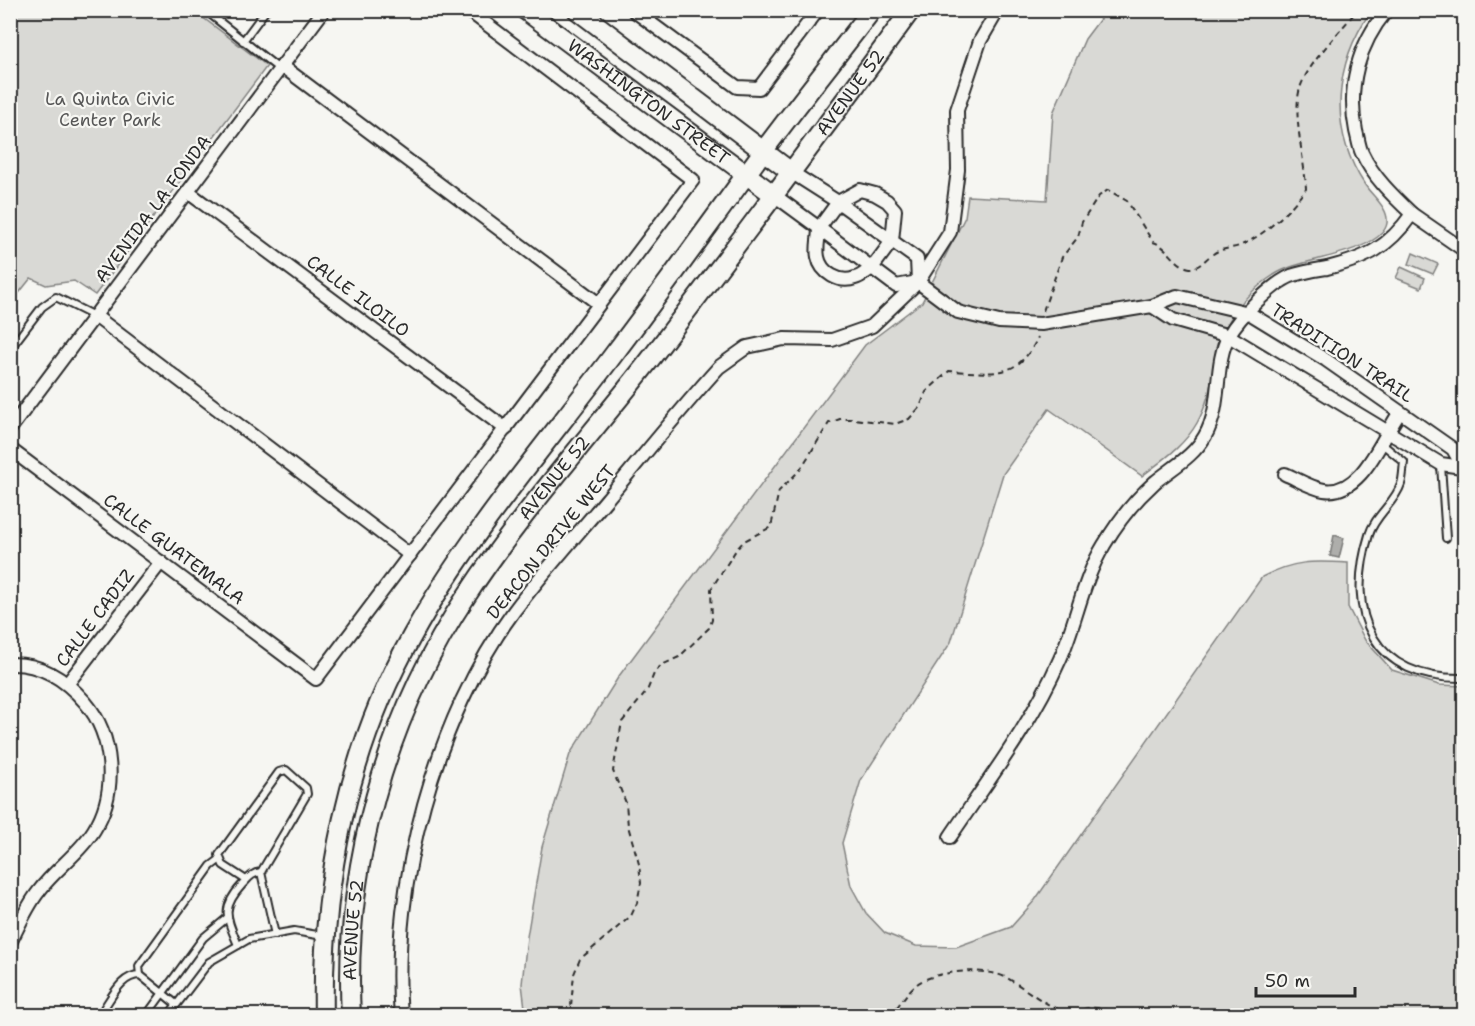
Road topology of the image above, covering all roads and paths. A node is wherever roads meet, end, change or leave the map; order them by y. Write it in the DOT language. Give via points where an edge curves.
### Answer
graph roads {
  1 [pos="205,10"];
  2 [pos="266,10"];
  3 [pos="324,10"];
  4 [pos="468,10"];
  5 [pos="525,10"];
  6 [pos="577,10"];
  7 [pos="633,10"];
  8 [pos="818,10"];
  9 [pos="872,10"];
  10 [pos="911,10"];
  11 [pos="998,10"];
  12 [pos="1358,10"];
  13 [pos="1387,10"];
  14 [pos="213,13"];
  15 [pos="243,41"];
  16 [pos="281,68"];
  17 [pos="763,152"];
  18 [pos="791,172"];
  19 [pos="748,174"];
  20 [pos="188,192"];
  21 [pos="774,195"];
  22 [pos="838,202"];
  23 [pos="1412,214"];
  24 [pos="819,228"];
  25 [pos="892,241"];
  26 [pos="1464,250"];
  27 [pos="872,268"];
  28 [pos="918,282"];
  29 [pos="599,304"];
  30 [pos="1152,306"];
  31 [pos="1249,313"];
  32 [pos="95,316"];
  33 [pos="1041,324"];
  34 [pos="1229,336"];
  35 [pos="10,349"];
  36 [pos="1400,412"];
  37 [pos="10,429"];
  38 [pos="506,429"];
  39 [pos="1383,437"];
  40 [pos="10,449"];
  41 [pos="1464,452"];
  42 [pos="1441,464"];
  43 [pos="1463,468"];
  44 [pos="1285,474"];
  45 [pos="1446,538"];
  46 [pos="410,555"];
  47 [pos="161,562"];
  48 [pos="10,664"];
  49 [pos="1464,678"];
  50 [pos="68,683"];
  51 [pos="950,837"];
  52 [pos="219,860"];
  53 [pos="261,872"];
  54 [pos="246,880"];
  55 [pos="227,918"];
  56 [pos="275,935"];
  57 [pos="325,936"];
  58 [pos="10,943"];
  59 [pos="238,945"];
  60 [pos="140,975"];
  61 [pos="163,994"];
  62 [pos="176,1004"];
  63 [pos="105,1016"];
  64 [pos="146,1016"];
  65 [pos="168,1016"];
  66 [pos="324,1016"];
  67 [pos="351,1016"];
  68 [pos="401,1016"];
  69 [pos="570,1016"];
  70 [pos="890,1016"];
  71 [pos="1121,1016"];
  1 -- 14 [label="lane"];
  2 -- 15 [label="lane"];
  3 -- 16 [label="street, AVENIDA LA FONDA"];
  4 -- 29 [label="street" via="693,180"];
  5 -- 19 [label="main road, WASHINGTON STREET"];
  6 -- 17 [label="main road, WASHINGTON STREET"];
  7 -- 8 [label="street" via="737,87 759,88"];
  9 -- 17 [label="main road, AVENUE 52"];
  10 -- 18 [label="main road, AVENUE 52"];
  11 -- 28 [label="street, DEACON DRIVE WEST" via="980,41 957,110 958,170 950,232"];
  12 -- 33 [label="path" via="1314,64 1300,89 1298,106 1306,189 1290,209 1240,246 1222,249 1192,268 1178,261 1163,245 1153,242 1127,201 1108,190 1099,196 1082,222 1078,237 1062,257 1044,304"];
  13 -- 23 [label="street" via="1373,27 1356,64 1351,107 1361,153 1386,189"];
  14 -- 15 [label="lane"];
  15 -- 16 [label="lane"];
  16 -- 20 [label="street, AVENIDA LA FONDA"];
  16 -- 29 [label="street"];
  17 -- 18 [label="main road, WASHINGTON STREET"];
  17 -- 19 [label="main road, AVENUE 52"];
  18 -- 21 [label="main road, AVENUE 52"];
  18 -- 22 [label="street"];
  19 -- 21 [label="main road, WASHINGTON STREET"];
  19 -- 57 [label="main road, AVENUE 52" via="451,572 410,638 380,701 343,815"];
  20 -- 32 [label="street, AVENIDA LA FONDA"];
  20 -- 38 [label="street, CALLE ILOILO"];
  21 -- 24 [label="street"];
  21 -- 67 [label="main road, AVENUE 52" via="651,358 511,533 432,653 378,786 361,862 351,927"];
  22 -- 24 [label="street"];
  22 -- 25 [label="street"];
  22 -- 25 [label="street" via="860,190 887,201 895,210"];
  23 -- 26 [label="street"];
  23 -- 31 [label="street" via="1397,235 1376,251 1291,276 1266,293"];
  24 -- 27 [label="street"];
  24 -- 27 [label="street" via="817,256 829,275 842,280 855,278"];
  25 -- 27 [label="street"];
  25 -- 28 [label="street" via="917,259"];
  27 -- 28 [label="street" via="896,286"];
  28 -- 33 [label="street, TRADITION TRAIL" via="958,312 999,322"];
  28 -- 68 [label="street, DEACON DRIVE WEST" via="872,326 832,340 784,339 747,347 718,367 513,612 480,666 451,727 417,829 403,924"];
  29 -- 38 [label="street"];
  30 -- 31 [label="street, TRADITION TRAIL" via="1177,296"];
  30 -- 33 [label="street, TRADITION TRAIL"];
  30 -- 34 [label="street" via="1173,320"];
  31 -- 34 [label="street"];
  31 -- 36 [label="street, TRADITION TRAIL"];
  32 -- 35 [label="lane" via="56,297 42,307"];
  32 -- 37 [label="street, AVENIDA LA FONDA"];
  32 -- 46 [label="street"];
  33 -- 69 [label="path" via="1031,350 1012,369 1000,374 949,371 926,392 909,419 896,424 854,419 829,423 800,470 779,491 771,527 744,541 716,577 711,589 709,628 679,657 655,671 647,691 622,722 613,771 626,803 639,864 637,903 631,916 580,959 574,974"];
  34 -- 39 [label="street"];
  34 -- 51 [label="street" via="1217,405 1205,436 1184,462 1156,481 1126,511 1102,547 1045,692"];
  36 -- 39 [label="street"];
  36 -- 43 [label="street, TRADITION TRAIL" via="1453,449"];
  38 -- 46 [label="street"];
  39 -- 42 [label="street"];
  39 -- 44 [label="street" via="1358,479 1342,490 1323,490"];
  39 -- 49 [label="lane" via="1404,462 1401,485 1369,533 1363,558 1359,585 1366,625 1384,653 1404,666 1428,677"];
  40 -- 47 [label="street, CALLE GUATEMALA"];
  41 -- 43 [label="lane"];
  42 -- 43 [label="street"];
  42 -- 45 [label="lane"];
  46 -- 47 [label="street, CALLE GUATEMALA" via="316,679"];
  47 -- 50 [label="street, CALLE CADIZ"];
  48 -- 50 [label="street" via="44,670"];
  50 -- 58 [label="street, CALLE CADIZ" via="94,714 107,747 111,775 105,805 94,830 37,893"];
  52 -- 53 [label="lane" via="279,772 286,770 306,788 307,794"];
  52 -- 54 [label="lane"];
  52 -- 60 [label="lane" via="139,966"];
  53 -- 54 [label="lane"];
  53 -- 56 [label="lane"];
  54 -- 55 [label="lane" via="230,898"];
  55 -- 59 [label="lane"];
  55 -- 61 [label="lane" via="203,938"];
  56 -- 57 [label="lane" via="294,931"];
  56 -- 59 [label="lane"];
  57 -- 66 [label="main road, AVENUE 52"];
  59 -- 62 [label="lane" via="209,962"];
  60 -- 61 [label="lane"];
  60 -- 63 [label="lane" via="126,978 104,1008"];
  61 -- 62 [label="lane"];
  61 -- 64 [label="lane"];
  62 -- 65 [label="lane"];
  70 -- 71 [label="path" via="925,979 977,971 1008,979 1062,1011 1104,1009"];
}
